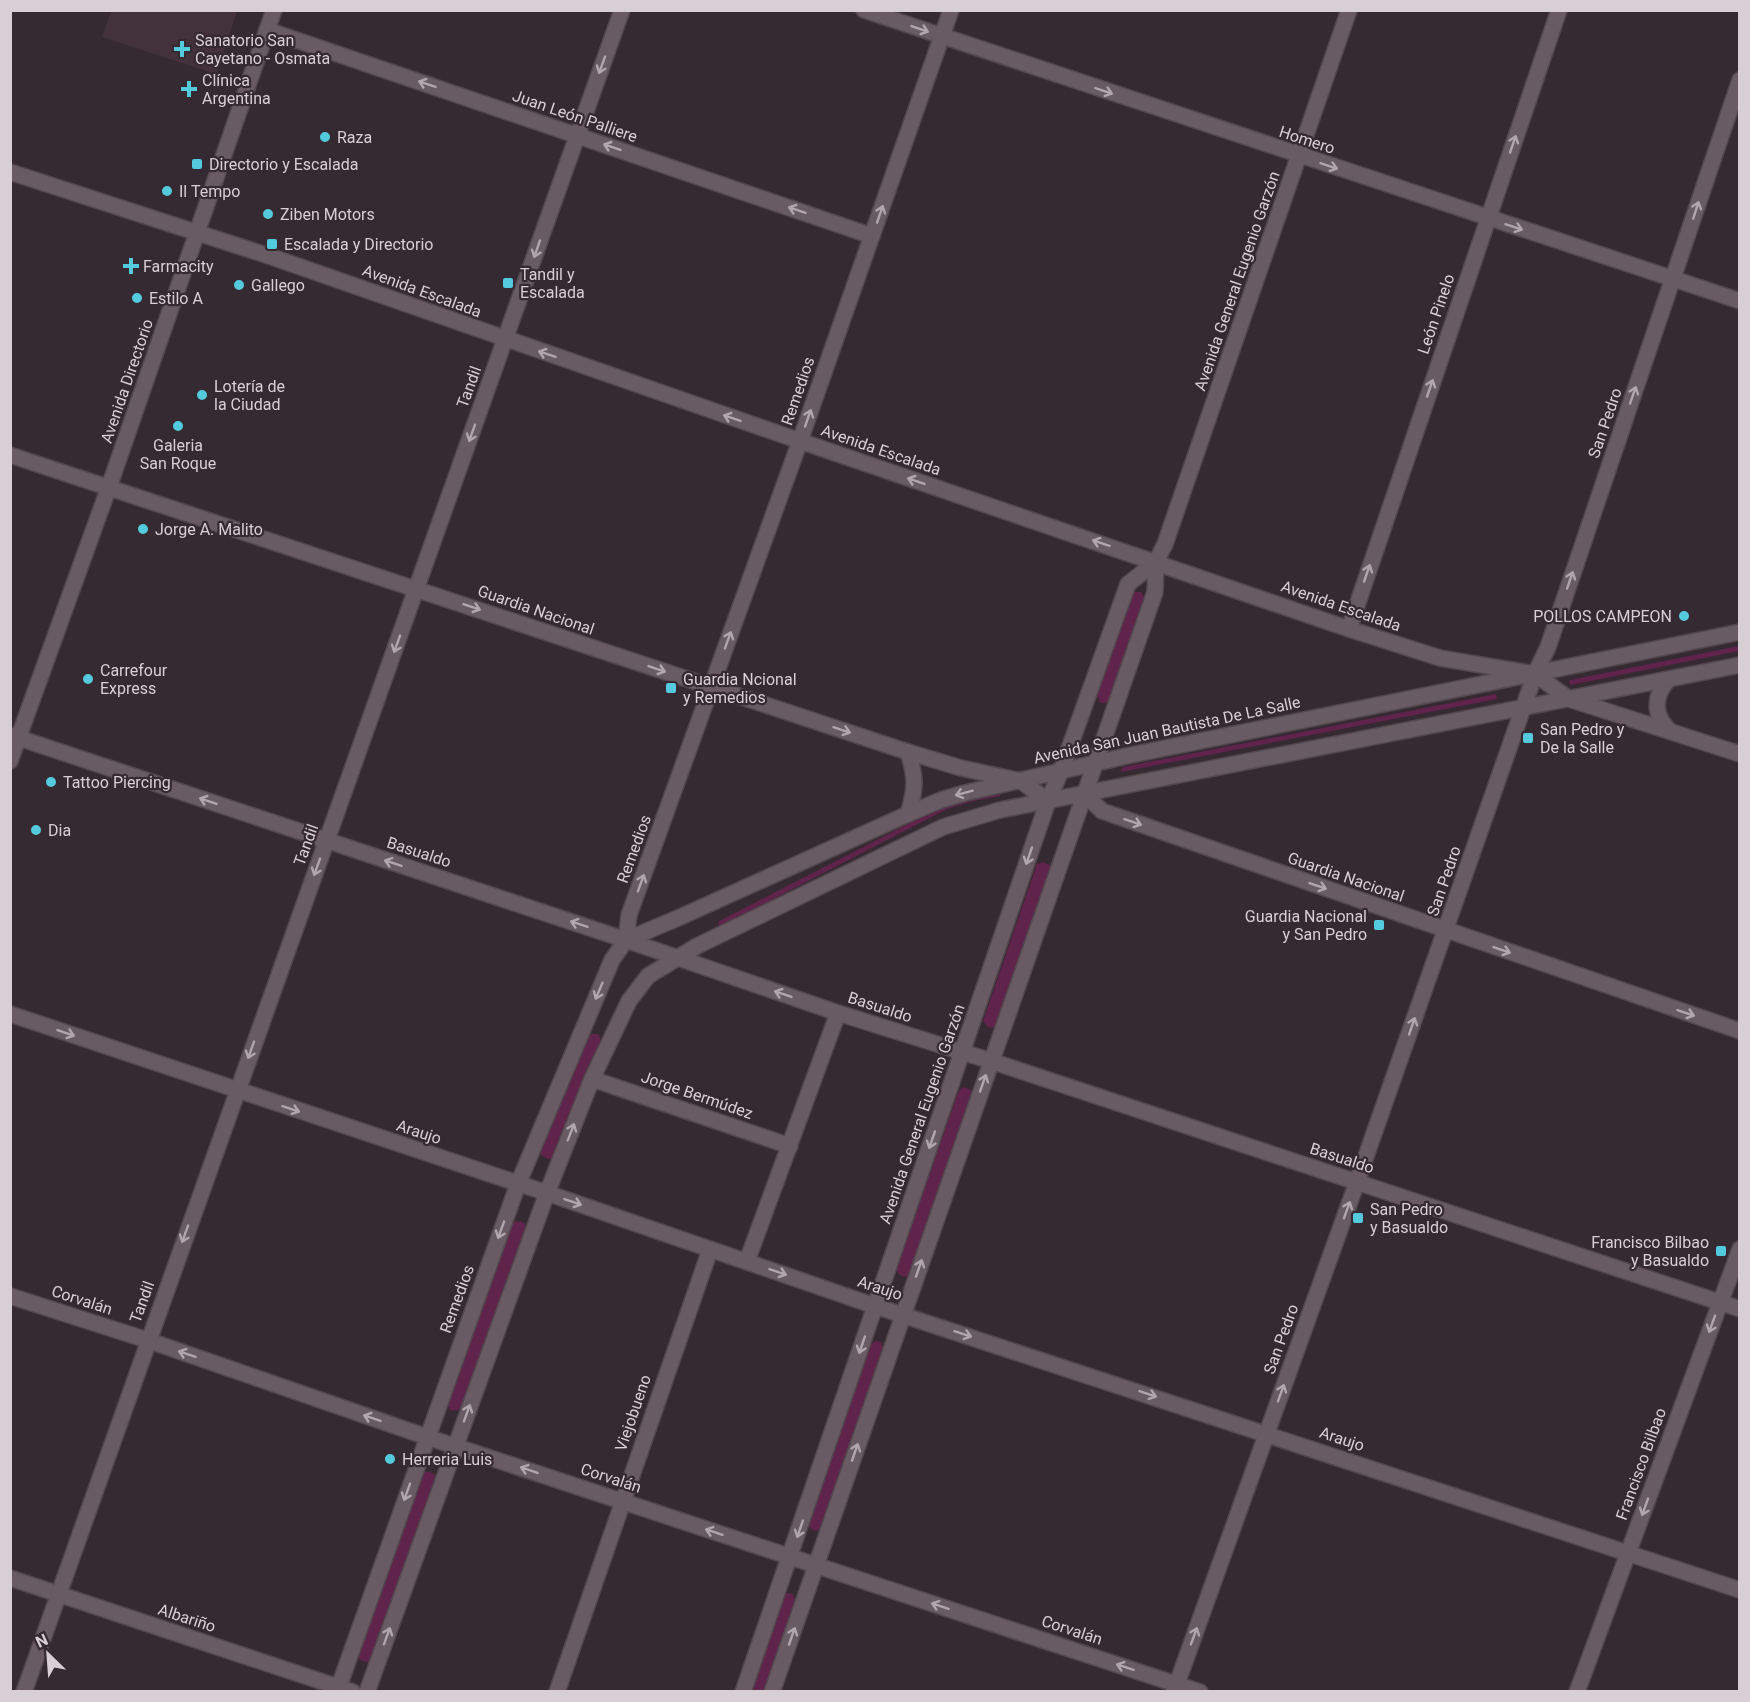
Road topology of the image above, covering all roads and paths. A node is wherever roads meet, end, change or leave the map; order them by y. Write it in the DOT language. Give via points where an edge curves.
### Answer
graph roads {
  1 [pos="274,10"];
  2 [pos="622,10"];
  3 [pos="864,10"];
  4 [pos="951,10"];
  5 [pos="1349,10"];
  6 [pos="1559,10"];
  7 [pos="267,30"];
  8 [pos="942,37"];
  9 [pos="1740,80"];
  10 [pos="576,135"];
  11 [pos="1299,156"];
  12 [pos="10,172"];
  13 [pos="1488,219"];
  14 [pos="197,232"];
  15 [pos="872,236"];
  16 [pos="1673,279"];
  17 [pos="1740,301"];
  18 [pos="506,340"];
  19 [pos="800,441"];
  20 [pos="10,455"];
  21 [pos="109,488"];
  22 [pos="1156,562"];
  23 [pos="417,589"];
  24 [pos="1349,628"];
  25 [pos="1740,632"];
  26 [pos="1740,665"];
  27 [pos="1535,674"];
  28 [pos="1669,679"];
  29 [pos="711,688"];
  30 [pos="1569,699"];
  31 [pos="1524,708"];
  32 [pos="1670,731"];
  33 [pos="14,736"];
  34 [pos="908,752"];
  35 [pos="1740,754"];
  36 [pos="10,761"];
  37 [pos="1096,764"];
  38 [pos="1061,771"];
  39 [pos="1021,780"];
  40 [pos="1084,794"];
  41 [pos="1047,801"];
  42 [pos="908,814"];
  43 [pos="327,841"];
  44 [pos="1445,931"];
  45 [pos="626,940"];
  46 [pos="676,957"];
  47 [pos="838,1013"];
  48 [pos="10,1014"];
  49 [pos="1740,1031"];
  50 [pos="963,1052"];
  51 [pos="991,1061"];
  52 [pos="592,1079"];
  53 [pos="236,1091"];
  54 [pos="790,1146"];
  55 [pos="1357,1182"];
  56 [pos="518,1184"];
  57 [pos="547,1193"];
  58 [pos="1740,1249"];
  59 [pos="710,1250"];
  60 [pos="747,1261"];
  61 [pos="10,1296"];
  62 [pos="1720,1302"];
  63 [pos="875,1306"];
  64 [pos="1740,1309"];
  65 [pos="903,1314"];
  66 [pos="147,1340"];
  67 [pos="1266,1433"];
  68 [pos="427,1437"];
  69 [pos="455,1446"];
  70 [pos="622,1501"];
  71 [pos="1628,1553"];
  72 [pos="790,1557"];
  73 [pos="816,1565"];
  74 [pos="10,1578"];
  75 [pos="1740,1590"];
  76 [pos="60,1595"];
  77 [pos="1176,1688"];
  78 [pos="337,1689"];
  79 [pos="24,1692"];
  80 [pos="353,1692"];
  81 [pos="367,1692"];
  82 [pos="556,1692"];
  83 [pos="743,1692"];
  84 [pos="772,1692"];
  85 [pos="1200,1692"];
  86 [pos="1577,1692"];
  1 -- 7 [label="street, Avenida Directorio"];
  2 -- 10 [label="street, Tandil, one-way"];
  3 -- 8 [label="street, Homero, one-way"];
  4 -- 8 [label="street, Remedios"];
  5 -- 11 [label="street, Avenida General Eugenio Garzón"];
  13 -- 6 [label="street, León Pinelo, one-way"];
  10 -- 7 [label="street, Juan León Palliere, one-way"];
  7 -- 14 [label="street, Avenida Directorio"];
  8 -- 11 [label="street, Homero, one-way"];
  15 -- 8 [label="street, Remedios, one-way"];
  16 -- 9 [label="street, San Pedro, one-way"];
  15 -- 10 [label="street, Juan León Palliere, one-way"];
  10 -- 18 [label="street, Tandil, one-way"];
  11 -- 13 [label="street, Homero, one-way"];
  11 -- 22 [label="street, Avenida General Eugenio Garzón"];
  12 -- 14 [label="street, Avenida Escalada"];
  13 -- 16 [label="street, Homero, one-way"];
  24 -- 13 [label="street, León Pinelo, one-way"];
  14 -- 18 [label="street, Avenida Escalada"];
  14 -- 21 [label="street, Avenida Directorio"];
  19 -- 15 [label="street, Remedios, one-way"];
  16 -- 17 [label="street, Homero"];
  27 -- 16 [label="street, San Pedro, one-way" via="1548,647"];
  19 -- 18 [label="street, Avenida Escalada, one-way"];
  18 -- 23 [label="street, Tandil, one-way"];
  22 -- 19 [label="street, Avenida Escalada, one-way"];
  29 -- 19 [label="street, Remedios, one-way"];
  20 -- 21 [label="street, Guardia Nacional"];
  21 -- 23 [label="street, Guardia Nacional"];
  21 -- 33 [label="street, Avenida Directorio"];
  22 -- 24 [label="street, Avenida Escalada"];
  22 -- 37 [label="street, Avenida General Eugenio Garzón" via="1155,592"];
  22 -- 38 [label="street, Avenida General Eugenio Garzón" via="1128,584"];
  23 -- 29 [label="street, Guardia Nacional, one-way"];
  23 -- 43 [label="street, Tandil, one-way"];
  24 -- 27 [label="street, Avenida Escalada" via="1440,658"];
  25 -- 27 [label="street, Avenida San Juan Bautista De La Salle"];
  26 -- 28 [label="street"];
  27 -- 30 [label="street, Avenida Escalada"];
  27 -- 31 [label="street, San Pedro"];
  27 -- 37 [label="street, Avenida San Juan Bautista De La Salle"];
  28 -- 30 [label="street"];
  28 -- 32 [label="street" via="1656,702 1657,713"];
  29 -- 34 [label="street, Guardia Nacional, one-way"];
  45 -- 29 [label="street, Remedios, one-way" via="629,915"];
  30 -- 31 [label="street"];
  30 -- 32 [label="street, Avenida Escalada"];
  31 -- 40 [label="street"];
  31 -- 44 [label="street, San Pedro"];
  32 -- 35 [label="street, Avenida Escalada"];
  33 -- 36 [label="street, Avenida Directorio"];
  43 -- 33 [label="street, Basualdo, one-way"];
  34 -- 39 [label="street, Guardia Nacional"];
  34 -- 42 [label="street" via="915,774"];
  37 -- 38 [label="street, Avenida San Juan Bautista De La Salle"];
  37 -- 40 [label="street, Avenida General Eugenio Garzón"];
  38 -- 39 [label="street, Avenida San Juan Bautista De La Salle"];
  38 -- 41 [label="street, Avenida General Eugenio Garzón"];
  39 -- 41 [label="street, Guardia Nacional"];
  39 -- 42 [label="street, Avenida San Juan Bautista De La Salle, one-way" via="949,797"];
  40 -- 41 [label="street"];
  40 -- 44 [label="street, Guardia Nacional, one-way" via="1102,811"];
  40 -- 51 [label="street, Avenida General Eugenio Garzón"];
  41 -- 46 [label="street" via="943,827"];
  41 -- 50 [label="street, Avenida General Eugenio Garzón, one-way"];
  42 -- 45 [label="street, Avenida San Juan Bautista De La Salle"];
  45 -- 43 [label="street, Basualdo, one-way"];
  43 -- 53 [label="street, Tandil, one-way"];
  44 -- 49 [label="street, Guardia Nacional, one-way"];
  55 -- 44 [label="street, San Pedro, one-way"];
  45 -- 46 [label="street, Basualdo"];
  45 -- 56 [label="street, Remedios, one-way" via="612,960"];
  47 -- 46 [label="street, Basualdo, one-way"];
  46 -- 52 [label="street" via="648,976 629,1001"];
  47 -- 50 [label="street, Basualdo"];
  47 -- 54 [label="street"];
  48 -- 53 [label="street, Araujo, one-way"];
  50 -- 51 [label="street, Basualdo"];
  50 -- 63 [label="street, Avenida General Eugenio Garzón, one-way"];
  51 -- 55 [label="street, Basualdo"];
  65 -- 51 [label="street, Avenida General Eugenio Garzón, one-way"];
  52 -- 54 [label="street, Jorge Bermúdez"];
  57 -- 52 [label="street, one-way"];
  53 -- 56 [label="street, Araujo, one-way"];
  53 -- 66 [label="street, Tandil, one-way"];
  54 -- 60 [label="street"];
  55 -- 62 [label="street, Basualdo"];
  67 -- 55 [label="street, San Pedro, one-way"];
  56 -- 57 [label="street, Araujo"];
  56 -- 68 [label="street, Remedios, one-way"];
  57 -- 59 [label="street, Araujo, one-way"];
  69 -- 57 [label="street, one-way"];
  58 -- 62 [label="street, Francisco Bilbao"];
  59 -- 60 [label="street, Araujo"];
  59 -- 70 [label="street, Viejobueno"];
  60 -- 63 [label="street, Araujo, one-way"];
  61 -- 66 [label="street, Corvalán"];
  62 -- 64 [label="street, Basualdo"];
  62 -- 71 [label="street, Francisco Bilbao, one-way"];
  63 -- 65 [label="street, Araujo"];
  63 -- 72 [label="street, Avenida General Eugenio Garzón, one-way"];
  65 -- 67 [label="street, Araujo, one-way"];
  73 -- 65 [label="street, Avenida General Eugenio Garzón, one-way"];
  68 -- 66 [label="street, Corvalán, one-way"];
  66 -- 76 [label="street, Tandil"];
  67 -- 71 [label="street, Araujo"];
  77 -- 67 [label="street, San Pedro, one-way"];
  68 -- 69 [label="street, Corvalán"];
  68 -- 78 [label="street, Remedios, one-way"];
  70 -- 69 [label="street, Corvalán, one-way"];
  81 -- 69 [label="street, one-way"];
  72 -- 70 [label="street, Corvalán, one-way"];
  70 -- 82 [label="street, Viejobueno"];
  71 -- 75 [label="street, Araujo"];
  71 -- 86 [label="street, Francisco Bilbao"];
  72 -- 73 [label="street, Corvalán"];
  72 -- 83 [label="street, Avenida General Eugenio Garzón"];
  77 -- 73 [label="street, Corvalán, one-way"];
  84 -- 73 [label="street, Avenida General Eugenio Garzón, one-way"];
  74 -- 76 [label="street, Albariño"];
  76 -- 78 [label="street, Albariño"];
  76 -- 79 [label="street, Tandil"];
  77 -- 85 [label="street, Corvalán"];
  78 -- 80 [label="street, Albariño"];
}
